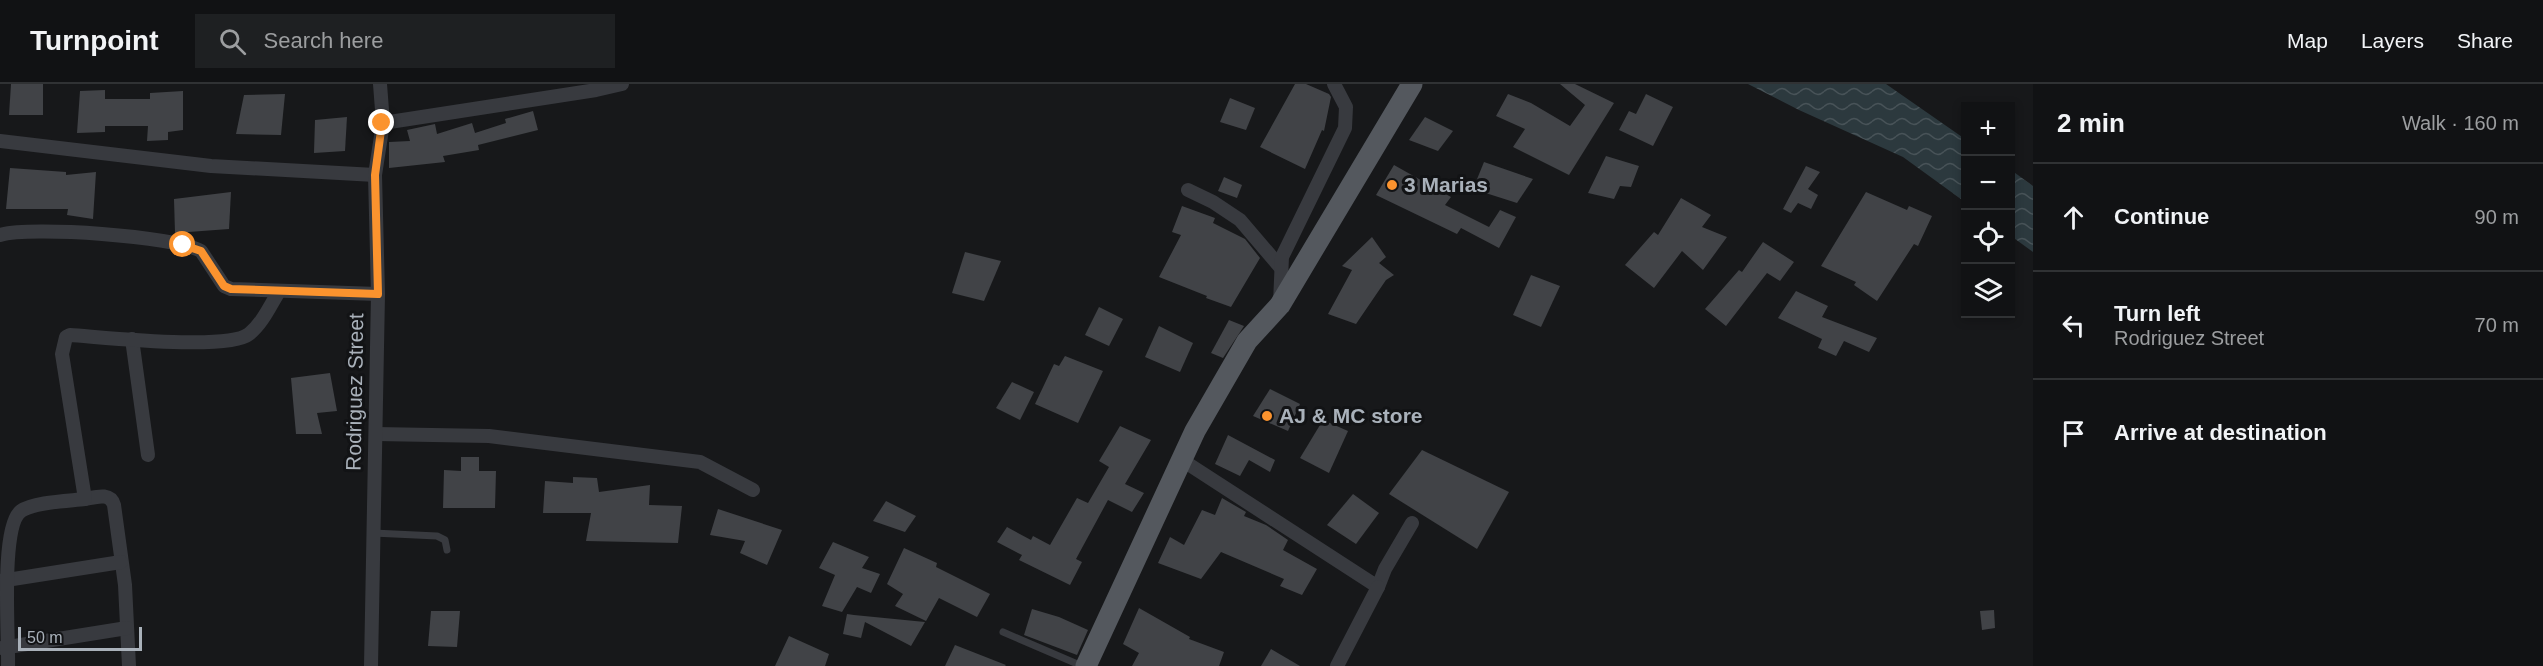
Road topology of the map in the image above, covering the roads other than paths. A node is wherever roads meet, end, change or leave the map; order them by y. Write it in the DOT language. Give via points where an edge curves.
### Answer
graph roads {
  1 [pos="380,84"];
  2 [pos="622,84"];
  3 [pos="1334,84"];
  4 [pos="1412,84"];
  5 [pos="382,123"];
  6 [pos="0,141"];
  7 [pos="375,175"];
  8 [pos="1188,190"];
  9 [pos="0,235"];
  10 [pos="1281,268"];
  11 [pos="278,292"];
  12 [pos="378,294"];
  13 [pos="1280,305"];
  14 [pos="132,339"];
  15 [pos="376,434"];
  16 [pos="148,455"];
  17 [pos="1182,460"];
  18 [pos="753,490"];
  19 [pos="85,499"];
  20 [pos="1412,523"];
  21 [pos="373,533"];
  22 [pos="447,550"];
  23 [pos="122,562"];
  24 [pos="4,581"];
  25 [pos="1378,587"];
  26 [pos="127,628"];
  27 [pos="1003,632"];
  28 [pos="4,647"];
  29 [pos="8,666"];
  30 [pos="129,666"];
  31 [pos="371,666"];
  32 [pos="1082,666"];
  33 [pos="1086,666"];
  34 [pos="1336,666"];
  1 -- 5 [label="street, Rodriguez Street"];
  2 -- 5 [label="street"];
  3 -- 10 [label="street" via="1346,107 1345,128 1282,257"];
  4 -- 13 [label="main road"];
  5 -- 7 [label="street, Rodriguez Street"];
  6 -- 7 [label="street" via="211,166"];
  7 -- 12 [label="street, Rodriguez Street"];
  8 -- 10 [label="street" via="1240,220"];
  9 -- 11 [label="street" via="46,230 183,245 201,251 224,286"];
  10 -- 13 [label="street"];
  11 -- 12 [label="street"];
  11 -- 14 [label="street" via="249,335 234,341"];
  12 -- 15 [label="street, Rodriguez Street"];
  13 -- 17 [label="main road" via="1247,341"];
  14 -- 16 [label="street"];
  14 -- 19 [label="street" via="70,335 63,345"];
  15 -- 18 [label="street" via="489,436 700,462"];
  15 -- 21 [label="street, Rodriguez Street"];
  17 -- 25 [label="street"];
  17 -- 33 [label="main road"];
  19 -- 23 [label="street" via="112,499"];
  19 -- 24 [label="street" via="18,513 12,525"];
  20 -- 25 [label="street"];
  21 -- 22 [label="lane" via="437,536 445,540"];
  21 -- 31 [label="street, Rodriguez Street"];
  23 -- 24 [label="street"];
  23 -- 26 [label="street"];
  24 -- 28 [label="street"];
  25 -- 34 [label="street"];
  26 -- 28 [label="street"];
  26 -- 30 [label="street"];
  27 -- 32 [label="lane"];
  28 -- 29 [label="street"];
}
